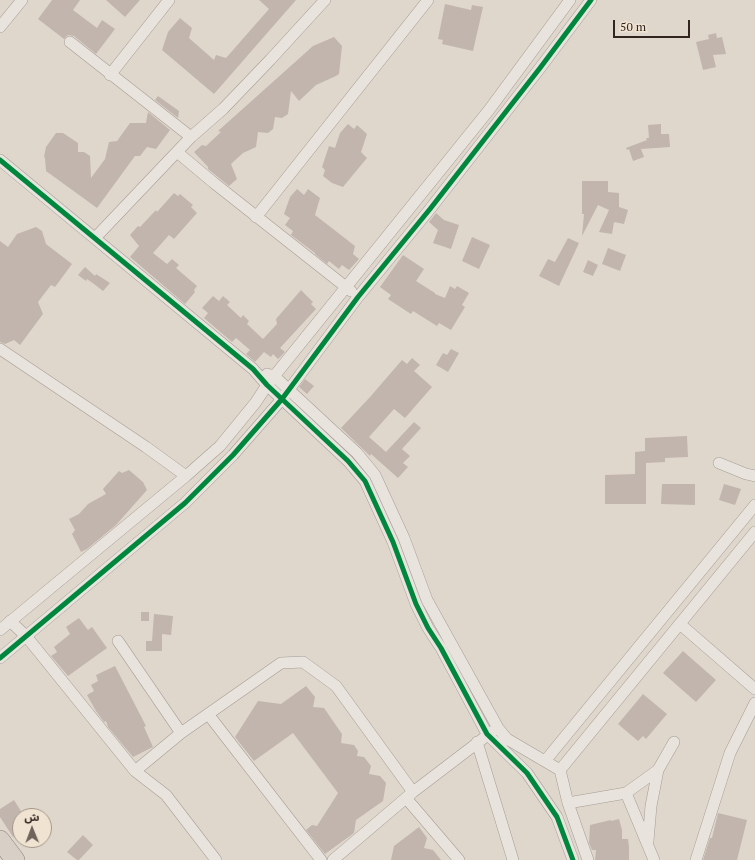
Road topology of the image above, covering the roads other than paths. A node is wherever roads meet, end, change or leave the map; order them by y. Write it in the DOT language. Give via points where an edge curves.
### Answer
graph roads {
  1 [pos="22,0"];
  2 [pos="168,0"];
  3 [pos="325,0"];
  4 [pos="428,0"];
  5 [pos="570,0"];
  6 [pos="591,0"];
  7 [pos="0,27"];
  8 [pos="70,42"];
  9 [pos="110,75"];
  10 [pos="191,137"];
  11 [pos="177,152"];
  12 [pos="0,160"];
  13 [pos="256,217"];
  14 [pos="95,238"];
  15 [pos="346,287"];
  16 [pos="358,297"];
  17 [pos="0,349"];
  18 [pos="253,369"];
  19 [pos="274,376"];
  20 [pos="267,385"];
  21 [pos="289,390"];
  22 [pos="282,400"];
  23 [pos="719,463"];
  24 [pos="186,476"];
  25 [pos="755,476"];
  26 [pos="755,505"];
  27 [pos="755,532"];
  28 [pos="10,621"];
  29 [pos="680,624"];
  30 [pos="0,630"];
  31 [pos="26,636"];
  32 [pos="118,641"];
  33 [pos="0,658"];
  34 [pos="755,689"];
  35 [pos="755,703"];
  36 [pos="208,714"];
  37 [pos="498,728"];
  38 [pos="181,733"];
  39 [pos="488,734"];
  40 [pos="477,742"];
  41 [pos="674,742"];
  42 [pos="545,761"];
  43 [pos="560,770"];
  44 [pos="658,770"];
  45 [pos="134,771"];
  46 [pos="626,793"];
  47 [pos="410,795"];
  48 [pos="568,803"];
  49 [pos="0,840"];
  50 [pos="648,842"];
  51 [pos="15,860"];
  52 [pos="216,860"];
  53 [pos="321,860"];
  54 [pos="333,860"];
  55 [pos="459,860"];
  56 [pos="513,860"];
  57 [pos="573,860"];
  58 [pos="588,860"];
  59 [pos="654,860"];
  60 [pos="696,860"];
  1 -- 7 [label="street"];
  2 -- 9 [label="street"];
  3 -- 10 [label="street" via="249,82"];
  4 -- 13 [label="street"];
  5 -- 15 [label="street" via="490,110"];
  6 -- 16 [label="street"];
  8 -- 9 [label="street"];
  9 -- 10 [label="street"];
  10 -- 11 [label="street"];
  11 -- 13 [label="street"];
  11 -- 14 [label="street"];
  12 -- 14 [label="street"];
  13 -- 15 [label="street"];
  14 -- 18 [label="street"];
  15 -- 16 [label="street"];
  15 -- 19 [label="street"];
  16 -- 21 [label="street"];
  17 -- 24 [label="street"];
  18 -- 19 [label="street"];
  18 -- 20 [label="street"];
  19 -- 20 [label="street"];
  19 -- 21 [label="street"];
  20 -- 22 [label="street"];
  20 -- 24 [label="street" via="220,446"];
  21 -- 22 [label="street"];
  21 -- 37 [label="street" via="357,453 375,475 404,538 427,600"];
  22 -- 31 [label="street" via="233,456 185,503"];
  22 -- 39 [label="street" via="348,461 365,481 393,542 416,604"];
  23 -- 25 [label="street"];
  24 -- 28 [label="street"];
  26 -- 42 [label="street"];
  27 -- 29 [label="street"];
  28 -- 30 [label="street"];
  28 -- 31 [label="street"];
  29 -- 34 [label="street"];
  29 -- 43 [label="street"];
  31 -- 33 [label="street"];
  31 -- 45 [label="street"];
  32 -- 38 [label="street"];
  35 -- 60 [label="street" via="730,753"];
  36 -- 38 [label="street"];
  36 -- 47 [label="street" via="281,663 303,662 336,686"];
  36 -- 53 [label="street"];
  37 -- 39 [label="street"];
  37 -- 42 [label="street" via="507,739"];
  38 -- 45 [label="street"];
  39 -- 40 [label="street"];
  39 -- 57 [label="street" via="527,773 553,810"];
  40 -- 47 [label="street"];
  40 -- 56 [label="street"];
  41 -- 44 [label="street"];
  42 -- 43 [label="street"];
  43 -- 48 [label="street"];
  44 -- 46 [label="street"];
  44 -- 50 [label="street"];
  45 -- 52 [label="street" via="166,795"];
  46 -- 48 [label="street"];
  46 -- 50 [label="street"];
  47 -- 54 [label="street"];
  47 -- 55 [label="street"];
  48 -- 58 [label="street"];
  49 -- 51 [label="highway"];
  50 -- 59 [label="street"];
}
